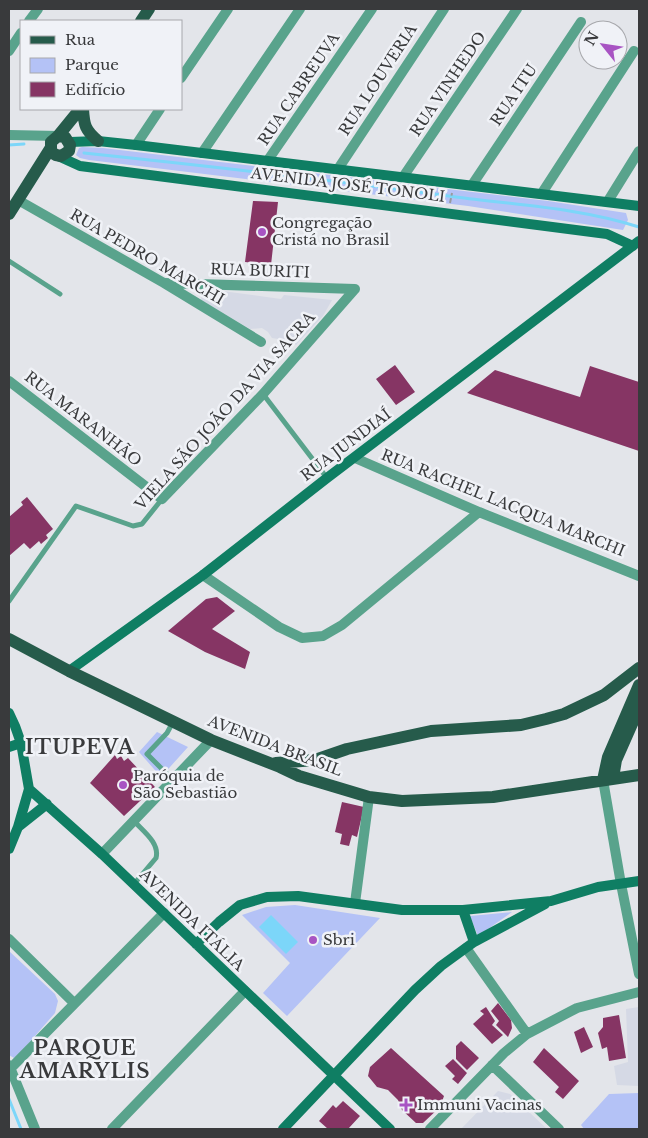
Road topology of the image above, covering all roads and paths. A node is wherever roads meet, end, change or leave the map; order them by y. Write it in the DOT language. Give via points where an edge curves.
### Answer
graph roads {
  1 [pos="38,9"];
  2 [pos="149,9"];
  3 [pos="228,9"];
  4 [pos="300,9"];
  5 [pos="372,9"];
  6 [pos="444,9"];
  7 [pos="517,9"];
  8 [pos="30,20"];
  9 [pos="142,20"];
  10 [pos="578,26"];
  11 [pos="20,34"];
  12 [pos="9,51"];
  13 [pos="634,51"];
  14 [pos="182,77"];
  15 [pos="81,110"];
  16 [pos="82,110"];
  17 [pos="159,110"];
  18 [pos="9,135"];
  19 [pos="64,139"];
  20 [pos="98,141"];
  21 [pos="136,145"];
  22 [pos="639,151"];
  23 [pos="202,152"];
  24 [pos="54,153"];
  25 [pos="268,160"];
  26 [pos="338,169"];
  27 [pos="404,176"];
  28 [pos="472,185"];
  29 [pos="452,187"];
  30 [pos="542,193"];
  31 [pos="18,200"];
  32 [pos="608,201"];
  33 [pos="450,205"];
  34 [pos="639,206"];
  35 [pos="9,214"];
  36 [pos="637,241"];
  37 [pos="9,261"];
  38 [pos="164,282"];
  39 [pos="355,289"];
  40 [pos="60,294"];
  41 [pos="261,342"];
  42 [pos="9,381"];
  43 [pos="263,394"];
  44 [pos="354,458"];
  45 [pos="327,478"];
  46 [pos="162,499"];
  47 [pos="479,512"];
  48 [pos="203,575"];
  49 [pos="639,576"];
  50 [pos="9,601"];
  51 [pos="9,639"];
  52 [pos="639,668"];
  53 [pos="69,671"];
  54 [pos="639,685"];
  55 [pos="639,708"];
  56 [pos="9,712"];
  57 [pos="173,722"];
  58 [pos="211,740"];
  59 [pos="20,743"];
  60 [pos="9,747"];
  61 [pos="315,760"];
  62 [pos="269,763"];
  63 [pos="639,775"];
  64 [pos="608,779"];
  65 [pos="173,780"];
  66 [pos="329,786"];
  67 [pos="30,789"];
  68 [pos="369,797"];
  69 [pos="47,804"];
  70 [pos="134,821"];
  71 [pos="18,827"];
  72 [pos="9,850"];
  73 [pos="102,854"];
  74 [pos="639,881"];
  75 [pos="133,884"];
  76 [pos="621,884"];
  77 [pos="550,901"];
  78 [pos="355,903"];
  79 [pos="463,910"];
  80 [pos="164,913"];
  81 [pos="9,939"];
  82 [pos="196,944"];
  83 [pos="470,945"];
  84 [pos="639,974"];
  85 [pos="244,991"];
  86 [pos="639,992"];
  87 [pos="74,1003"];
  88 [pos="527,1034"];
  89 [pos="492,1065"];
  90 [pos="10,1067"];
  91 [pos="334,1076"];
  92 [pos="35,1129"];
  93 [pos="112,1129"];
  94 [pos="284,1129"];
  95 [pos="390,1129"];
  96 [pos="430,1129"];
  97 [pos="558,1129"];
  1 -- 8 [label="street"];
  2 -- 9 [label="main road"];
  3 -- 14 [label="street"];
  4 -- 23 [label="street"];
  5 -- 25 [label="street, RUA CABREUVA"];
  6 -- 26 [label="street, RUA LOUVERIA"];
  7 -- 27 [label="street, RUA VINHEDO"];
  10 -- 28 [label="street, RUA ITU"];
  11 -- 12 [label="street"];
  13 -- 30 [label="street"];
  15 -- 19 [label="main road"];
  16 -- 20 [label="main road" via="87,132"];
  17 -- 21 [label="street"];
  18 -- 19 [label="street, AVENIDA JOSÉ TONOLI"];
  19 -- 20 [label="main road, AVENIDA JOSÉ TONOLI"];
  19 -- 24 [label="main road" via="52,139"];
  19 -- 24 [label="main road" via="69,151 64,155"];
  20 -- 21 [label="main road, AVENIDA JOSÉ TONOLI"];
  21 -- 23 [label="main road, AVENIDA JOSÉ TONOLI"];
  22 -- 32 [label="street"];
  23 -- 25 [label="main road, AVENIDA JOSÉ TONOLI"];
  24 -- 31 [label="main road"];
  24 -- 36 [label="main road, AVENIDA JOSÉ TONOLI" via="80,166 607,234"];
  25 -- 26 [label="main road, AVENIDA JOSÉ TONOLI"];
  26 -- 27 [label="main road, AVENIDA JOSÉ TONOLI"];
  27 -- 28 [label="main road, AVENIDA JOSÉ TONOLI"];
  28 -- 30 [label="main road, AVENIDA JOSÉ TONOLI"];
  29 -- 33 [label="path"];
  30 -- 32 [label="main road, AVENIDA JOSÉ TONOLI"];
  31 -- 35 [label="main road"];
  31 -- 38 [label="street, RUA PEDRO MARCHI"];
  32 -- 34 [label="main road, AVENIDA JOSÉ TONOLI"];
  36 -- 44 [label="main road, RUA JUNDIAÍ"];
  37 -- 40 [label="lane"];
  38 -- 39 [label="street, RUA BURITI"];
  38 -- 41 [label="street, RUA PEDRO MARCHI"];
  39 -- 43 [label="street, VIELA SÃO JOÃO DA VIA SACRA"];
  42 -- 46 [label="street, RUA MARANHÃO"];
  43 -- 45 [label="lane"];
  43 -- 46 [label="street, VIELA SÃO JOÃO DA VIA SACRA"];
  44 -- 45 [label="main road, RUA JUNDIAÍ"];
  44 -- 47 [label="street, RUA RACHEL LACQUA MARCHI"];
  45 -- 48 [label="main road, RUA JUNDIAÍ"];
  46 -- 50 [label="lane, VIELA SÃO JOÃO DA VIA SACRA" via="142,524 133,526 76,506"];
  47 -- 48 [label="street" via="342,625 324,636 302,638 279,627"];
  47 -- 49 [label="street, RUA RACHEL LACQUA MARCHI"];
  48 -- 53 [label="main road, RUA JUNDIAÍ"];
  51 -- 53 [label="main road, AVENIDA BRASIL"];
  52 -- 61 [label="main road" via="604,695 564,714 521,725 431,731 347,748"];
  53 -- 57 [label="main road, AVENIDA BRASIL"];
  54 -- 64 [label="main road" via="608,758"];
  55 -- 64 [label="main road"];
  56 -- 59 [label="main road"];
  57 -- 58 [label="main road, AVENIDA BRASIL"];
  57 -- 65 [label="lane" via="147,754"];
  58 -- 62 [label="main road, AVENIDA BRASIL"];
  58 -- 65 [label="street"];
  59 -- 60 [label="main road"];
  59 -- 67 [label="main road"];
  61 -- 62 [label="main road"];
  61 -- 66 [label="main road" via="315,773"];
  62 -- 66 [label="main road, AVENIDA BRASIL"];
  63 -- 64 [label="main road, AVENIDA BRASIL"];
  64 -- 68 [label="main road, AVENIDA BRASIL" via="493,797 402,801"];
  64 -- 76 [label="street"];
  65 -- 70 [label="street"];
  66 -- 68 [label="main road, AVENIDA BRASIL"];
  67 -- 69 [label="main road, AVENIDA ITÁLIA"];
  67 -- 71 [label="main road"];
  68 -- 78 [label="street"];
  69 -- 71 [label="main road"];
  69 -- 73 [label="main road, AVENIDA ITÁLIA"];
  70 -- 73 [label="street"];
  70 -- 75 [label="lane" via="158,852"];
  71 -- 72 [label="main road"];
  73 -- 75 [label="main road, AVENIDA ITÁLIA"];
  74 -- 76 [label="main road"];
  75 -- 80 [label="main road, AVENIDA ITÁLIA"];
  76 -- 77 [label="main road"];
  76 -- 84 [label="street"];
  77 -- 79 [label="main road"];
  77 -- 83 [label="main road"];
  78 -- 79 [label="main road" via="402,910"];
  78 -- 82 [label="main road" via="298,896 267,897 240,905"];
  79 -- 83 [label="main road"];
  80 -- 82 [label="main road, AVENIDA ITÁLIA"];
  80 -- 87 [label="street"];
  81 -- 87 [label="street"];
  82 -- 85 [label="main road, AVENIDA ITÁLIA"];
  83 -- 88 [label="street"];
  83 -- 91 [label="main road" via="415,990"];
  85 -- 91 [label="main road, AVENIDA ITÁLIA"];
  85 -- 93 [label="street"];
  86 -- 88 [label="street" via="577,1008"];
  87 -- 90 [label="street"];
  88 -- 89 [label="street"];
  89 -- 96 [label="street"];
  89 -- 97 [label="street"];
  90 -- 92 [label="street"];
  91 -- 94 [label="main road"];
  91 -- 95 [label="main road, AVENIDA ITÁLIA"];
}
